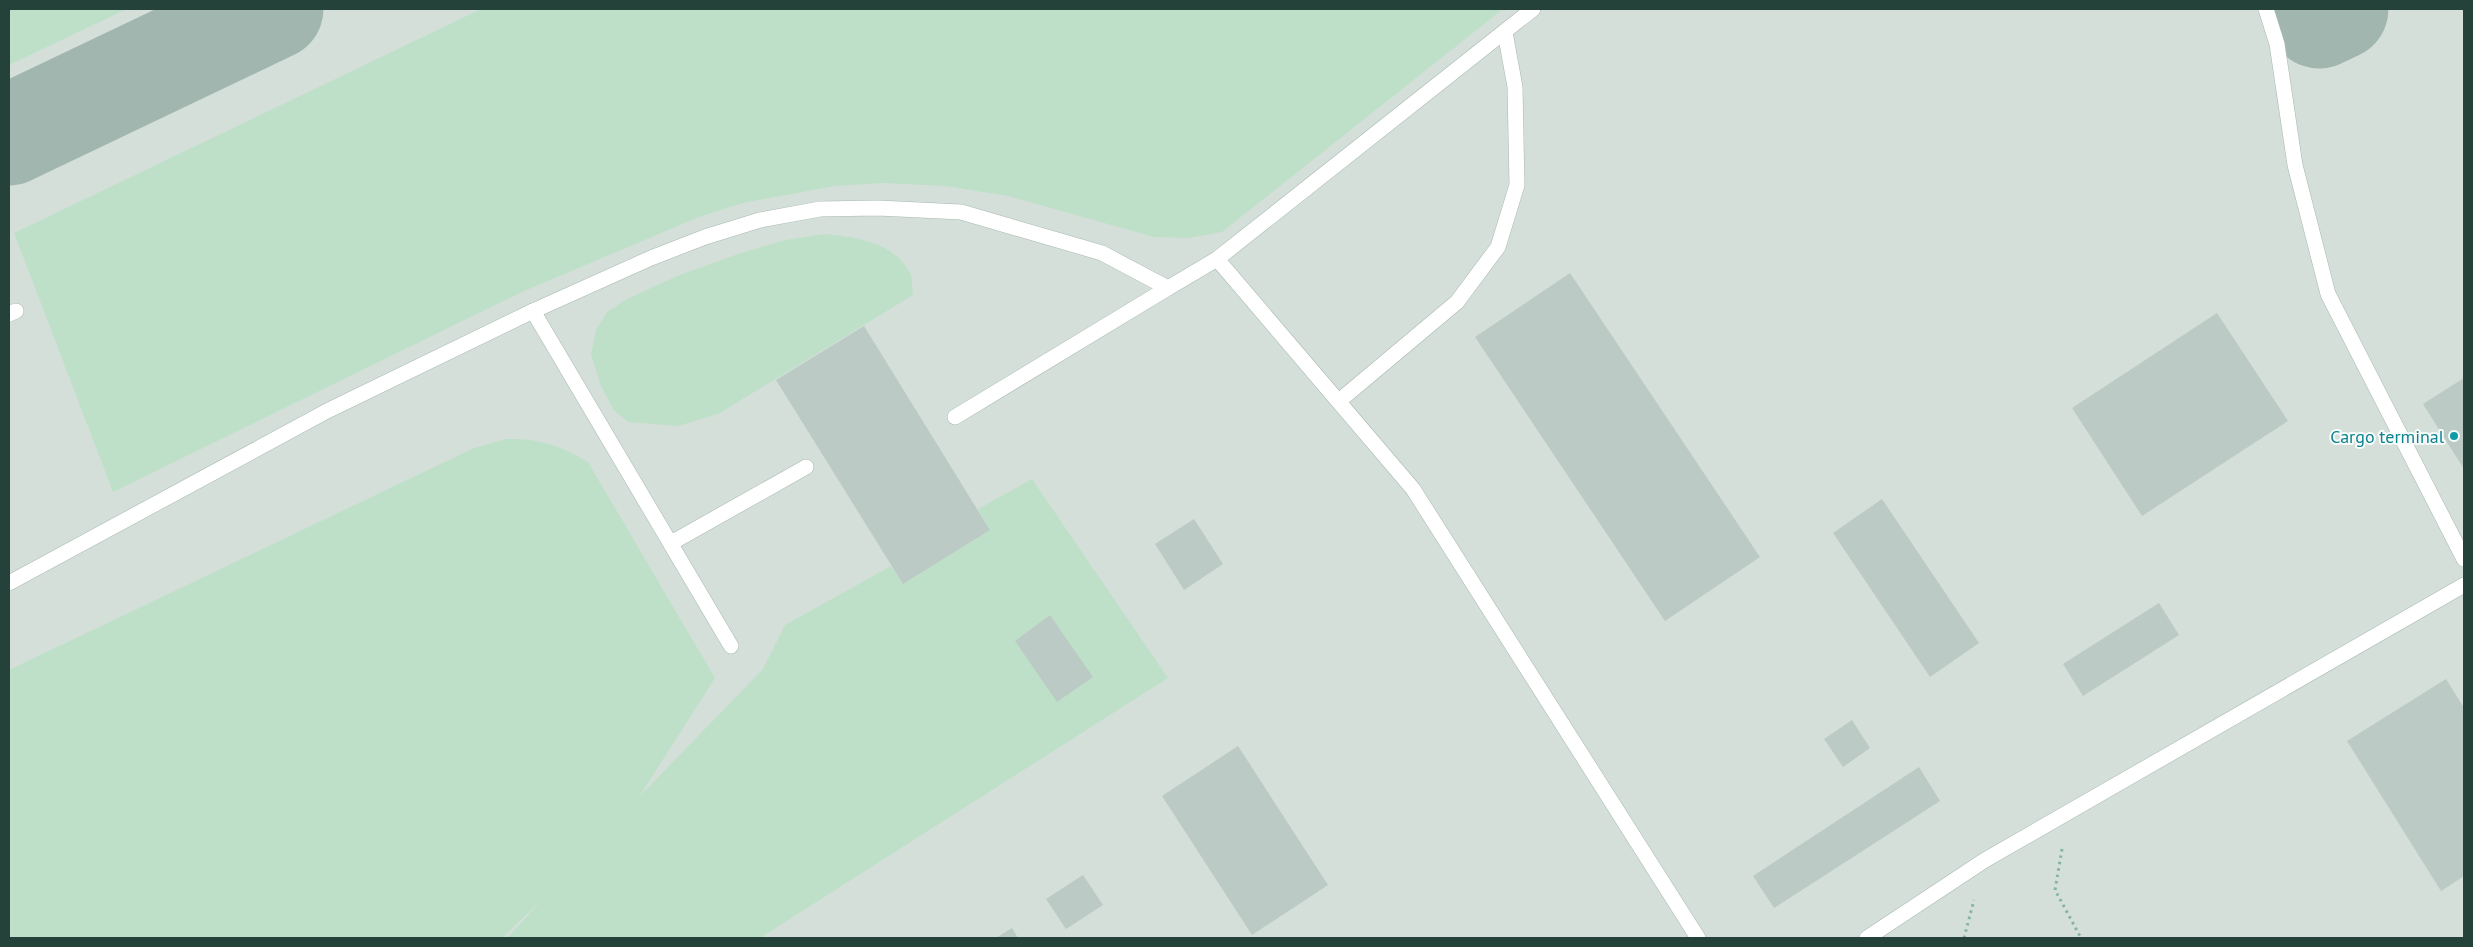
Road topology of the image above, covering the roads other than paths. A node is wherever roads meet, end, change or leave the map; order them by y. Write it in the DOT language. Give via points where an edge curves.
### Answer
graph roads {
  1 [pos="1533,9"];
  2 [pos="2266,9"];
  3 [pos="1506,32"];
  4 [pos="1216,259"];
  5 [pos="1168,288"];
  6 [pos="533,312"];
  7 [pos="1340,401"];
  8 [pos="955,418"];
  9 [pos="806,467"];
  10 [pos="671,542"];
  11 [pos="2464,559"];
  12 [pos="9,583"];
  13 [pos="2464,586"];
  14 [pos="731,646"];
  15 [pos="1698,938"];
  16 [pos="1867,938"];
  1 -- 3 [label="lane"];
  2 -- 11 [label="lane" via="2277,44 2295,164 2328,294"];
  3 -- 4 [label="lane"];
  3 -- 7 [label="lane" via="1515,87 1517,186 1498,247 1457,302"];
  4 -- 5 [label="lane"];
  4 -- 7 [label="lane"];
  5 -- 6 [label="lane" via="1102,253 961,212 820,209 760,220 705,237"];
  5 -- 8 [label="lane"];
  6 -- 10 [label="lane"];
  6 -- 12 [label="lane" via="328,411"];
  7 -- 15 [label="lane" via="1413,489"];
  9 -- 10 [label="lane"];
  10 -- 14 [label="lane"];
  13 -- 16 [label="lane" via="2295,685 2068,811 1985,860"];
}
